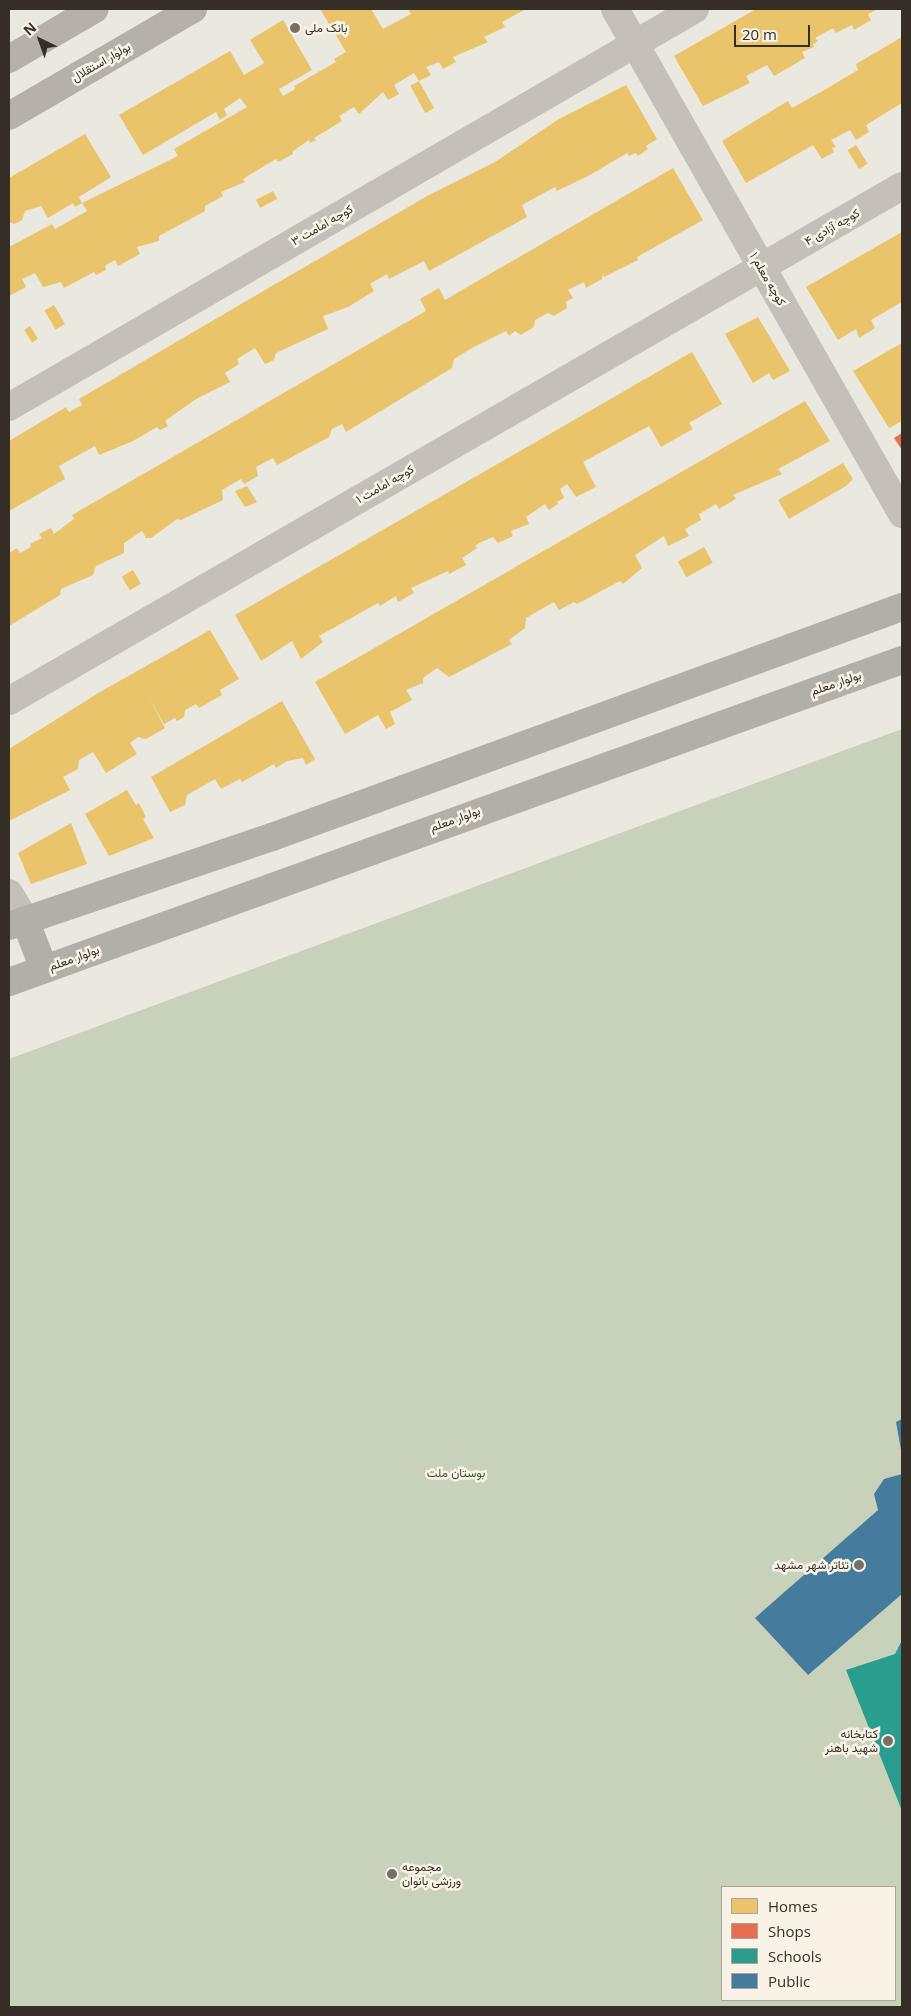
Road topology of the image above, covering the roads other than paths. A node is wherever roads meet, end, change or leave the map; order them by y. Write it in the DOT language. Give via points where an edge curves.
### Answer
graph roads {
  1 [pos="95,9"];
  2 [pos="193,9"];
  3 [pos="615,9"];
  4 [pos="695,9"];
  5 [pos="635,44"];
  6 [pos="9,59"];
  7 [pos="9,116"];
  8 [pos="902,186"];
  9 [pos="762,267"];
  10 [pos="9,407"];
  11 [pos="900,506"];
  12 [pos="902,607"];
  13 [pos="902,660"];
  14 [pos="9,702"];
  15 [pos="9,893"];
  16 [pos="17,923"];
  17 [pos="44,969"];
  18 [pos="9,982"];
  1 -- 6 [label="main road"];
  2 -- 7 [label="main road, بولوار استقلال"];
  3 -- 5 [label="street, کوچه معلم ۱"];
  4 -- 5 [label="street, کوچه امامت ۳"];
  5 -- 9 [label="street, کوچه معلم ۱"];
  5 -- 10 [label="street, کوچه امامت ۳"];
  8 -- 9 [label="street, کوچه آزادی ۴"];
  9 -- 11 [label="street, کوچه معلم ۱"];
  9 -- 14 [label="street, کوچه امامت ۱"];
  12 -- 16 [label="main road" via="272,837"];
  13 -- 17 [label="main road, بولوار معلم"];
  15 -- 16 [label="street"];
  16 -- 17 [label="main road"];
  17 -- 18 [label="main road, بولوار معلم"];
}
